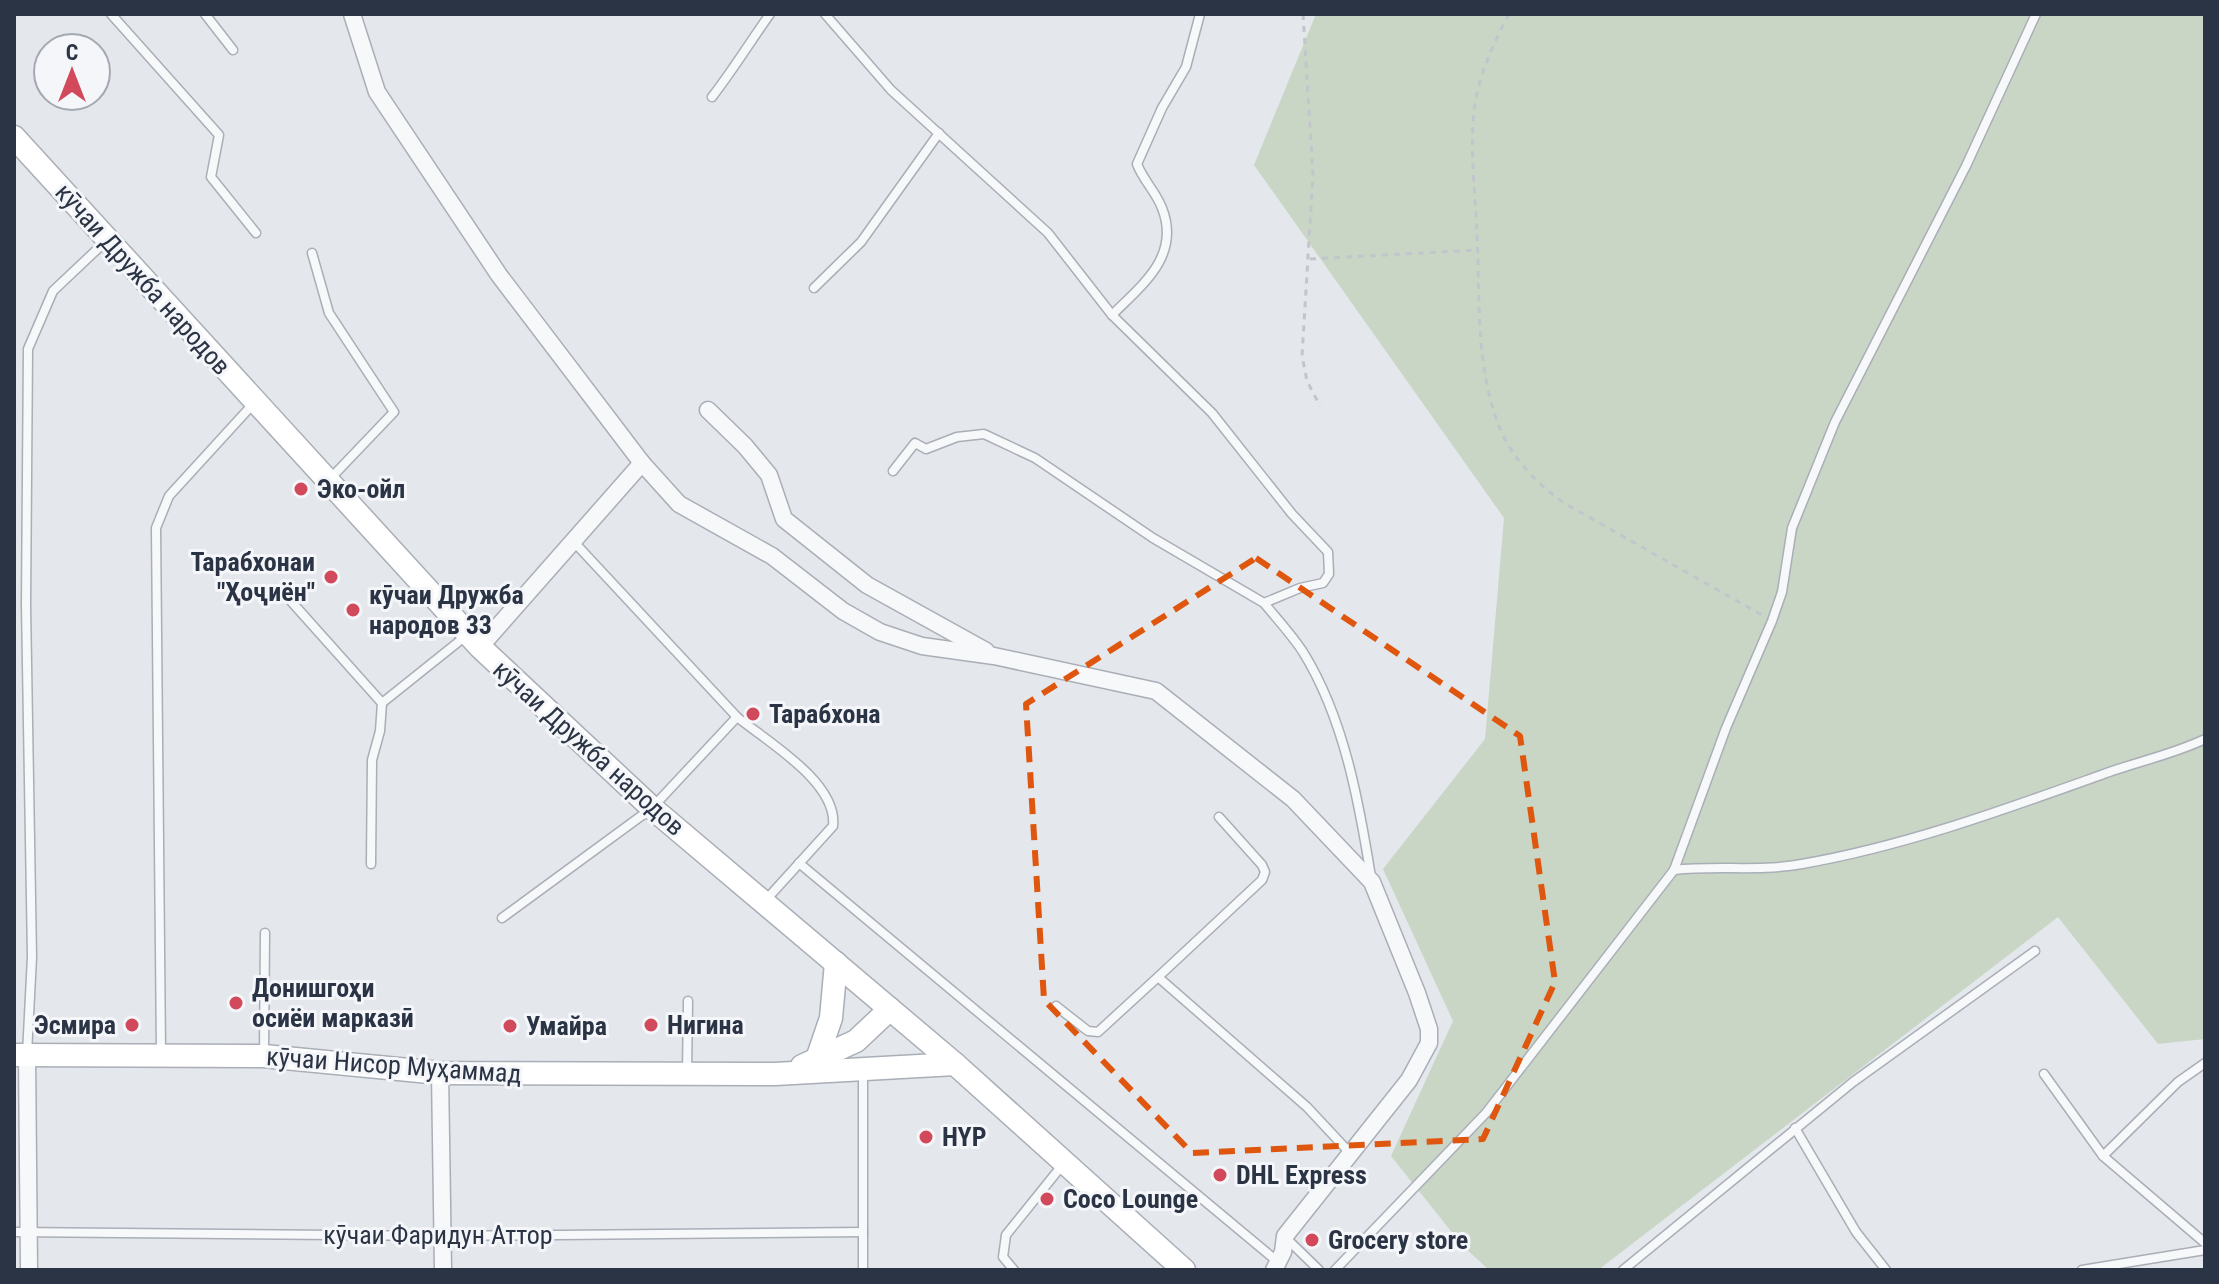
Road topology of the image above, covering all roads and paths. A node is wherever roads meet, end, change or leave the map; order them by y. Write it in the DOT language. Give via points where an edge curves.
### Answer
graph roads {
  1 [pos="111,14"];
  2 [pos="205,14"];
  3 [pos="352,14"];
  4 [pos="770,14"];
  5 [pos="825,14"];
  6 [pos="1200,14"];
  7 [pos="1303,14"];
  8 [pos="1509,14"];
  9 [pos="2036,14"];
  10 [pos="233,50"];
  11 [pos="712,97"];
  12 [pos="939,133"];
  13 [pos="14,137"];
  14 [pos="256,233"];
  15 [pos="107,240"];
  16 [pos="1478,250"];
  17 [pos="312,253"];
  18 [pos="1309,259"];
  19 [pos="814,288"];
  20 [pos="1112,315"];
  21 [pos="255,402"];
  22 [pos="1320,406"];
  23 [pos="708,410"];
  24 [pos="642,463"];
  25 [pos="893,471"];
  26 [pos="328,481"];
  27 [pos="574,542"];
  28 [pos="281,590"];
  29 [pos="1264,603"];
  30 [pos="14,605"];
  31 [pos="26,605"];
  32 [pos="1772,621"];
  33 [pos="474,641"];
  34 [pos="994,656"];
  35 [pos="382,703"];
  36 [pos="737,717"];
  37 [pos="2205,739"];
  38 [pos="652,808"];
  39 [pos="1219,817"];
  40 [pos="799,863"];
  41 [pos="371,864"];
  42 [pos="1674,870"];
  43 [pos="1372,882"];
  44 [pos="764,902"];
  45 [pos="502,918"];
  46 [pos="265,933"];
  47 [pos="2035,951"];
  48 [pos="836,963"];
  49 [pos="1158,977"];
  50 [pos="688,1001"];
  51 [pos="1056,1006"];
  52 [pos="890,1009"];
  53 [pos="20,1055"];
  54 [pos="161,1055"];
  55 [pos="264,1056"];
  56 [pos="816,1062"];
  57 [pos="2205,1063"];
  58 [pos="955,1064"];
  59 [pos="863,1069"];
  60 [pos="440,1073"];
  61 [pos="686,1074"];
  62 [pos="775,1074"];
  63 [pos="2044,1074"];
  64 [pos="1795,1128"];
  65 [pos="1349,1152"];
  66 [pos="2103,1156"];
  67 [pos="1064,1162"];
  68 [pos="22,1232"];
  69 [pos="863,1232"];
  70 [pos="443,1236"];
  71 [pos="1285,1236"];
  72 [pos="2205,1243"];
  73 [pos="2205,1250"];
  74 [pos="1276,1266"];
  75 [pos="1180,1268"];
  76 [pos="29,1270"];
  77 [pos="443,1270"];
  78 [pos="863,1270"];
  79 [pos="1014,1270"];
  80 [pos="1319,1270"];
  81 [pos="1335,1270"];
  82 [pos="1623,1270"];
  83 [pos="1886,1270"];
  84 [pos="2082,1270"];
  1 -- 14 [label="lane" via="219,135 211,177"];
  2 -- 10 [label="lane"];
  3 -- 24 [label="street" via="377,92 499,275"];
  4 -- 11 [label="lane"];
  5 -- 12 [label="lane" via="891,90"];
  6 -- 20 [label="lane" via="1186,67 1137,164 1163,210 1164,255 1154,274"];
  7 -- 18 [label="path" via="1313,175"];
  8 -- 16 [label="path" via="1489,57 1474,110"];
  9 -- 32 [label="lane" via="1966,166 1835,422 1792,528"];
  12 -- 19 [label="lane" via="861,242"];
  12 -- 20 [label="lane" via="1048,233"];
  13 -- 15 [label="main road, кӯчаи Дружба народов"];
  15 -- 21 [label="main road, кӯчаи Дружба народов"];
  15 -- 31 [label="lane" via="53,291 28,349"];
  16 -- 18 [label="path"];
  16 -- 32 [label="path" via="1480,335 1490,402 1518,461 1537,483 1590,520"];
  17 -- 26 [label="lane" via="329,313 394,412"];
  18 -- 22 [label="path" via="1302,356"];
  20 -- 29 [label="lane" via="1212,413 1328,552 1329,574 1323,583"];
  21 -- 26 [label="main road, кӯчаи Дружба народов"];
  21 -- 54 [label="lane" via="169,496 156,528"];
  23 -- 34 [label="street" via="769,475 784,519 867,585"];
  24 -- 27 [label="street"];
  24 -- 34 [label="street" via="679,504 772,556 843,611 880,632 922,646"];
  25 -- 29 [label="lane" via="915,443 926,449 984,434 1035,458 1153,538"];
  26 -- 33 [label="main road, кӯчаи Дружба народов"];
  27 -- 33 [label="street"];
  27 -- 36 [label="lane"];
  28 -- 35 [label="lane"];
  29 -- 43 [label="lane" via="1302,651 1330,709 1356,793"];
  30 -- 31 [label="lane"];
  31 -- 53 [label="lane" via="32,957"];
  32 -- 42 [label="lane"];
  33 -- 35 [label="lane"];
  33 -- 38 [label="main road, кӯчаи Дружба народов"];
  34 -- 43 [label="street" via="1156,691 1293,799"];
  35 -- 41 [label="lane" via="372,760"];
  36 -- 38 [label="lane"];
  36 -- 40 [label="lane" via="812,778 830,801 833,826"];
  37 -- 42 [label="lane" via="1915,837 1762,870"];
  38 -- 44 [label="main road, кӯчаи Дружба народов"];
  38 -- 45 [label="lane"];
  39 -- 49 [label="lane" via="1262,865 1262,880"];
  40 -- 44 [label="lane"];
  40 -- 74 [label="lane"];
  42 -- 81 [label="lane" via="1486,1113"];
  43 -- 65 [label="street" via="1429,1029 1424,1056 1409,1080"];
  44 -- 48 [label="main road, кӯчаи Дружба народов"];
  46 -- 55 [label="lane"];
  47 -- 64 [label="lane"];
  48 -- 52 [label="main road, кӯчаи Дружба народов"];
  48 -- 56 [label="main road" via="831,1018"];
  49 -- 51 [label="lane" via="1098,1032 1088,1031"];
  49 -- 65 [label="lane" via="1307,1107"];
  50 -- 61 [label="lane"];
  52 -- 56 [label="main road, кӯчаи Нисор Муҳаммад" via="856,1041"];
  52 -- 58 [label="main road, кӯчаи Дружба народов"];
  53 -- 54 [label="main road, кӯчаи Нисор Муҳаммад"];
  53 -- 68 [label="street"];
  54 -- 55 [label="main road, кӯчаи Нисор Муҳаммад"];
  55 -- 60 [label="main road, кӯчаи Нисор Муҳаммад"];
  56 -- 62 [label="main road, кӯчаи Нисор Муҳаммад"];
  57 -- 66 [label="lane" via="2178,1082"];
  58 -- 59 [label="main road, кӯчаи Нисор Муҳаммад"];
  58 -- 67 [label="main road, кӯчаи Дружба народов"];
  59 -- 62 [label="main road, кӯчаи Нисор Муҳаммад"];
  59 -- 69 [label="lane"];
  60 -- 61 [label="main road, кӯчаи Нисор Муҳаммад"];
  60 -- 70 [label="street"];
  61 -- 62 [label="main road, кӯчаи Нисор Муҳаммад"];
  63 -- 66 [label="lane"];
  64 -- 82 [label="lane"];
  64 -- 83 [label="lane" via="1856,1232"];
  65 -- 71 [label="street"];
  66 -- 72 [label="lane"];
  67 -- 75 [label="main road, кӯчаи Дружба народов"];
  67 -- 79 [label="lane" via="1006,1235 1003,1257"];
  68 -- 70 [label="lane, кӯчаи Фаридун Аттор"];
  68 -- 76 [label="street"];
  69 -- 70 [label="lane, кӯчаи Фаридун Аттор"];
  69 -- 78 [label="lane"];
  70 -- 77 [label="street"];
  71 -- 74 [label="street"];
  71 -- 80 [label="lane"];
  73 -- 84 [label="lane"];
}
